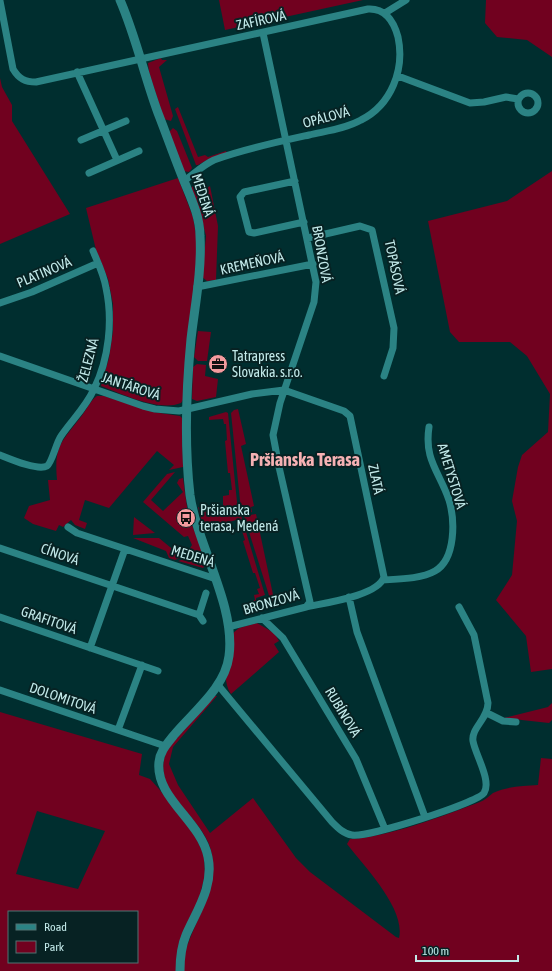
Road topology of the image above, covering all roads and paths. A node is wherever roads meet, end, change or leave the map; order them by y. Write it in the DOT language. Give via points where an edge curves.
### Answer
graph roads {
  1 [pos="0,0"];
  2 [pos="120,0"];
  3 [pos="406,0"];
  4 [pos="385,13"];
  5 [pos="263,33"];
  6 [pos="141,59"];
  7 [pos="77,72"];
  8 [pos="398,76"];
  9 [pos="518,100"];
  10 [pos="126,121"];
  11 [pos="104,130"];
  12 [pos="81,140"];
  13 [pos="286,140"];
  14 [pos="139,151"];
  15 [pos="117,160"];
  16 [pos="89,173"];
  17 [pos="184,181"];
  18 [pos="295,182"];
  19 [pos="304,222"];
  20 [pos="308,238"];
  21 [pos="93,251"];
  22 [pos="98,263"];
  23 [pos="313,264"];
  24 [pos="197,287"];
  25 [pos="0,303"];
  26 [pos="0,356"];
  27 [pos="384,376"];
  28 [pos="95,388"];
  29 [pos="284,390"];
  30 [pos="187,410"];
  31 [pos="429,427"];
  32 [pos="0,455"];
  33 [pos="68,527"];
  34 [pos="0,548"];
  35 [pos="125,549"];
  36 [pos="216,579"];
  37 [pos="383,580"];
  38 [pos="112,585"];
  39 [pos="206,593"];
  40 [pos="349,597"];
  41 [pos="306,607"];
  42 [pos="459,607"];
  43 [pos="0,617"];
  44 [pos="262,618"];
  45 [pos="228,627"];
  46 [pos="90,648"];
  47 [pos="142,665"];
  48 [pos="158,670"];
  49 [pos="218,685"];
  50 [pos="0,690"];
  51 [pos="487,713"];
  52 [pos="516,722"];
  53 [pos="118,730"];
  54 [pos="165,746"];
  55 [pos="426,817"];
  56 [pos="385,830"];
  57 [pos="180,971"];
  1 -- 7 [label="street, ZAFÍROVÁ" via="13,69 17,76 29,82 36,82"];
  2 -- 6 [label="street, MEDENÁ"];
  3 -- 4 [label="street"];
  4 -- 5 [label="street, ZAFÍROVÁ" via="368,9"];
  4 -- 8 [label="street, OPÁLOVÁ" via="392,22 399,41"];
  5 -- 6 [label="street, ZAFÍROVÁ"];
  5 -- 13 [label="street, BRONZOVÁ"];
  6 -- 7 [label="street, ZAFÍROVÁ"];
  6 -- 17 [label="street, MEDENÁ"];
  7 -- 11 [label="street"];
  8 -- 9 [label="street" via="470,103 506,97"];
  8 -- 13 [label="street, OPÁLOVÁ" via="382,104 363,120 348,126"];
  10 -- 11 [label="street"];
  11 -- 12 [label="street"];
  11 -- 15 [label="street"];
  13 -- 17 [label="street" via="213,161"];
  13 -- 18 [label="street, BRONZOVÁ"];
  14 -- 15 [label="street"];
  15 -- 16 [label="street"];
  17 -- 24 [label="street, MEDENÁ" via="200,231 201,258"];
  18 -- 19 [label="street, BRONZOVÁ"];
  18 -- 19 [label="street, KREMEŇOVÁ" via="244,192 240,198 249,232"];
  19 -- 20 [label="street, BRONZOVÁ"];
  20 -- 23 [label="street, BRONZOVÁ"];
  20 -- 27 [label="street, TOPÁSOVÁ" via="360,226 372,230 394,328 393,348"];
  21 -- 22 [label="street, ŽELEZNÁ"];
  22 -- 25 [label="street, PLATINOVÁ"];
  22 -- 28 [label="street, ŽELEZNÁ" via="106,287 109,327 106,352"];
  23 -- 24 [label="street, KREMEŇOVÁ"];
  23 -- 29 [label="street, BRONZOVÁ" via="316,282 314,302"];
  24 -- 30 [label="street, MEDENÁ"];
  26 -- 28 [label="street, JANTÁROVÁ"];
  28 -- 30 [label="street, JANTÁROVÁ" via="155,409"];
  28 -- 32 [label="street, ŽELEZNÁ" via="58,440 48,465 36,467"];
  29 -- 30 [label="street" via="252,394"];
  29 -- 37 [label="street, ZLATÁ" via="347,413 351,421"];
  29 -- 41 [label="street, BRONZOVÁ" via="275,424 274,441 310,599"];
  30 -- 36 [label="street, MEDENÁ" via="191,499"];
  31 -- 37 [label="street, AMETYSTOVÁ" via="429,454 451,508 452,532 449,550 442,564 434,572"];
  33 -- 35 [label="street, MEDENÁ"];
  34 -- 38 [label="street, CÍNOVÁ"];
  35 -- 36 [label="street, MEDENÁ"];
  35 -- 38 [label="street"];
  36 -- 45 [label="street"];
  37 -- 40 [label="street" via="368,591"];
  38 -- 39 [label="street, CÍNOVÁ" via="201,618"];
  38 -- 46 [label="street, GRAFITOVÁ"];
  40 -- 41 [label="street"];
  40 -- 55 [label="street" via="357,632"];
  41 -- 44 [label="street, BRONZOVÁ"];
  42 -- 51 [label="street" via="474,635 488,703"];
  43 -- 46 [label="street, GRAFITOVÁ"];
  44 -- 45 [label="street, BRONZOVÁ"];
  44 -- 56 [label="street, RUBÍNOVÁ" via="283,638 356,759"];
  45 -- 49 [label="street" via="229,658"];
  46 -- 47 [label="street, GRAFITOVÁ"];
  47 -- 48 [label="street, GRAFITOVÁ"];
  47 -- 53 [label="street"];
  49 -- 54 [label="street"];
  49 -- 56 [label="street" via="338,829 360,836"];
  50 -- 53 [label="street, DOLOMITOVÁ"];
  51 -- 52 [label="street" via="503,721"];
  51 -- 55 [label="street" via="472,739 486,782 484,794 476,800"];
  53 -- 54 [label="street, DOLOMITOVÁ"];
  54 -- 57 [label="street" via="158,766 163,785 203,840 208,857 209,874 205,892 185,937"];
  55 -- 56 [label="street"];
}
